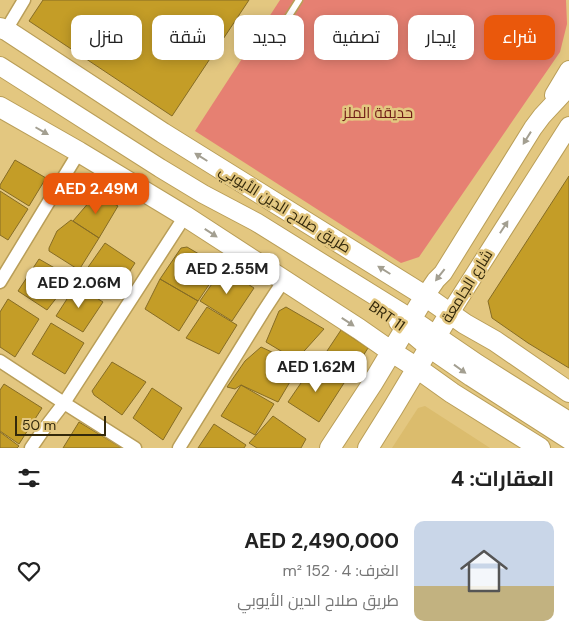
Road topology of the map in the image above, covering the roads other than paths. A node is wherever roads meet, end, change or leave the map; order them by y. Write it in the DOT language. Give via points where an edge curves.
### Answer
graph roads {
  1 [pos="24,0"];
  2 [pos="299,0"];
  3 [pos="289,15"];
  4 [pos="3,29"];
  5 [pos="0,66"];
  6 [pos="569,70"];
  7 [pos="569,87"];
  8 [pos="0,107"];
  9 [pos="542,116"];
  10 [pos="566,133"];
  11 [pos="79,152"];
  12 [pos="185,216"];
  13 [pos="284,280"];
  14 [pos="0,282"];
  15 [pos="426,296"];
  16 [pos="450,312"];
  17 [pos="409,324"];
  18 [pos="433,342"];
  19 [pos="392,352"];
  20 [pos="0,361"];
  21 [pos="417,368"];
  22 [pos="569,392"];
  23 [pos="64,403"];
  24 [pos="569,421"];
  25 [pos="569,440"];
  26 [pos="31,448"];
  27 [pos="135,448"];
  28 [pos="180,448"];
  29 [pos="330,448"];
  30 [pos="368,448"];
  31 [pos="540,448"];
  1 -- 4 [label="street"];
  2 -- 3 [label="lane"];
  15 -- 4 [label="main road, طريق صلاح الدين الأيوبي, one-way" via="163,133"];
  5 -- 17 [label="main road, BRT 11" via="375,307"];
  6 -- 9 [label="main road"];
  7 -- 9 [label="main road, شارع الجامعة"];
  8 -- 11 [label="main road, one-way"];
  9 -- 15 [label="main road, شارع الجامعة, one-way"];
  16 -- 10 [label="main road, شارع الجامعة, one-way"];
  11 -- 12 [label="main road"];
  11 -- 14 [label="street"];
  12 -- 13 [label="main road, one-way"];
  12 -- 23 [label="street"];
  13 -- 19 [label="main road, one-way"];
  13 -- 28 [label="street"];
  15 -- 16 [label="main road, طريق صلاح الدين الأيوبي"];
  15 -- 17 [label="main road"];
  16 -- 18 [label="main road, شارع الجامعة"];
  16 -- 22 [label="main road, طريق صلاح الدين الأيوبي"];
  17 -- 18 [label="main road, BRT 11"];
  17 -- 19 [label="main road"];
  18 -- 21 [label="main road, شارع الجامعة"];
  18 -- 24 [label="main road, BRT 11" via="478,364"];
  18 -- 25 [label="main road, BRT 11, one-way" via="470,377"];
  19 -- 21 [label="main road"];
  19 -- 29 [label="main road"];
  20 -- 23 [label="street"];
  21 -- 30 [label="main road, شارع الجامعة"];
  21 -- 31 [label="main road"];
  23 -- 26 [label="street"];
  23 -- 27 [label="street"];
}
